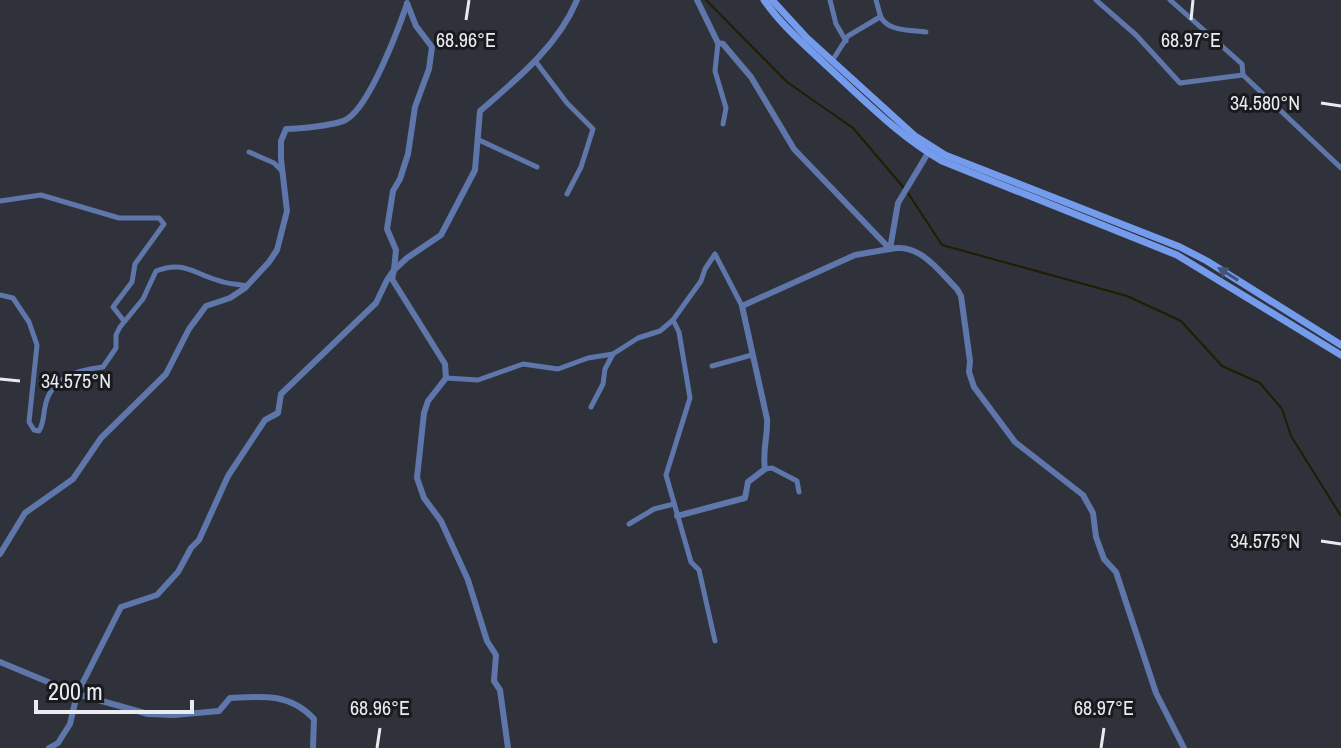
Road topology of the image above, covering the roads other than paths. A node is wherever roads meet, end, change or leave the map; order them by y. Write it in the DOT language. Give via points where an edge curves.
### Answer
graph roads {
  1 [pos="577,0"];
  2 [pos="697,0"];
  3 [pos="764,0"];
  4 [pos="772,0"];
  5 [pos="830,0"];
  6 [pos="876,0"];
  7 [pos="1096,0"];
  8 [pos="1170,0"];
  9 [pos="407,2"];
  10 [pos="880,17"];
  11 [pos="926,32"];
  12 [pos="846,42"];
  13 [pos="718,43"];
  14 [pos="832,61"];
  15 [pos="536,62"];
  16 [pos="1243,75"];
  17 [pos="723,124"];
  18 [pos="479,140"];
  19 [pos="249,152"];
  20 [pos="928,153"];
  21 [pos="537,167"];
  22 [pos="1341,168"];
  23 [pos="283,175"];
  24 [pos="567,194"];
  25 [pos="0,201"];
  26 [pos="890,249"];
  27 [pos="394,270"];
  28 [pos="247,286"];
  29 [pos="0,295"];
  30 [pos="742,306"];
  31 [pos="673,320"];
  32 [pos="124,321"];
  33 [pos="1341,345"];
  34 [pos="613,354"];
  35 [pos="752,355"];
  36 [pos="1341,355"];
  37 [pos="712,366"];
  38 [pos="446,378"];
  39 [pos="591,407"];
  40 [pos="765,469"];
  41 [pos="799,492"];
  42 [pos="674,504"];
  43 [pos="677,516"];
  44 [pos="629,524"];
  45 [pos="0,554"];
  46 [pos="715,641"];
  47 [pos="0,662"];
  48 [pos="77,694"];
  49 [pos="49,748"];
  50 [pos="313,748"];
  51 [pos="508,748"];
  52 [pos="1184,748"];
  1 -- 15 [label="street"];
  2 -- 13 [label="street"];
  3 -- 20 [label="main road" via="877,113"];
  4 -- 14 [label="main road"];
  5 -- 12 [label="street"];
  6 -- 10 [label="street"];
  7 -- 16 [label="street" via="1180,83"];
  8 -- 16 [label="street" via="1242,64"];
  9 -- 23 [label="street" via="388,54 360,106 346,120 286,129 281,141"];
  9 -- 27 [label="street" via="432,47 408,154 393,191 387,229 396,250"];
  10 -- 11 [label="street" via="894,28"];
  10 -- 12 [label="street"];
  12 -- 14 [label="street"];
  13 -- 17 [label="street" via="715,71 726,108"];
  13 -- 26 [label="street" via="751,77 794,149"];
  33 -- 14 [label="main road, one-way" via="1180,247 945,155 915,136"];
  15 -- 18 [label="street" via="480,111"];
  15 -- 24 [label="street" via="593,129"];
  16 -- 22 [label="street"];
  18 -- 21 [label="street"];
  18 -- 27 [label="street" via="475,170 441,235"];
  19 -- 23 [label="street" via="274,163"];
  20 -- 26 [label="street" via="898,203"];
  20 -- 36 [label="main road" via="1177,255"];
  23 -- 28 [label="street" via="287,211 277,250"];
  25 -- 32 [label="street" via="41,195 119,218 159,218 164,224 113,307"];
  26 -- 30 [label="street" via="855,255"];
  26 -- 52 [label="street" via="919,251 957,289 974,387 1015,442 1083,495 1104,559 1116,572 1156,693"];
  27 -- 38 [label="street" via="392,279 445,364"];
  27 -- 48 [label="street" via="376,303 281,394 278,413 265,420 228,476 178,572 157,595 121,607"];
  28 -- 32 [label="street" via="171,265 156,271 143,299"];
  28 -- 45 [label="street" via="206,306 166,374 101,438 73,479 25,513"];
  29 -- 32 [label="street" via="13,298 37,345 29,409 34,430 42,427 55,386 69,375 103,367 111,358"];
  30 -- 31 [label="street" via="715,254"];
  30 -- 35 [label="street"];
  31 -- 34 [label="street"];
  31 -- 42 [label="street" via="690,398 666,475"];
  34 -- 38 [label="street" via="558,369 523,364 478,380"];
  34 -- 39 [label="street"];
  35 -- 37 [label="street"];
  35 -- 40 [label="street" via="767,419"];
  38 -- 51 [label="street" via="424,413 417,478 468,580 496,655 494,681 500,690"];
  40 -- 41 [label="street" via="797,481"];
  40 -- 43 [label="street" via="748,482 745,498"];
  42 -- 43 [label="street"];
  42 -- 44 [label="street"];
  43 -- 46 [label="street" via="691,562 699,570"];
  47 -- 48 [label="street"];
  48 -- 49 [label="street" via="70,724"];
  48 -- 50 [label="street" via="148,714 174,715 219,711 230,698 281,697 314,719"];
}
